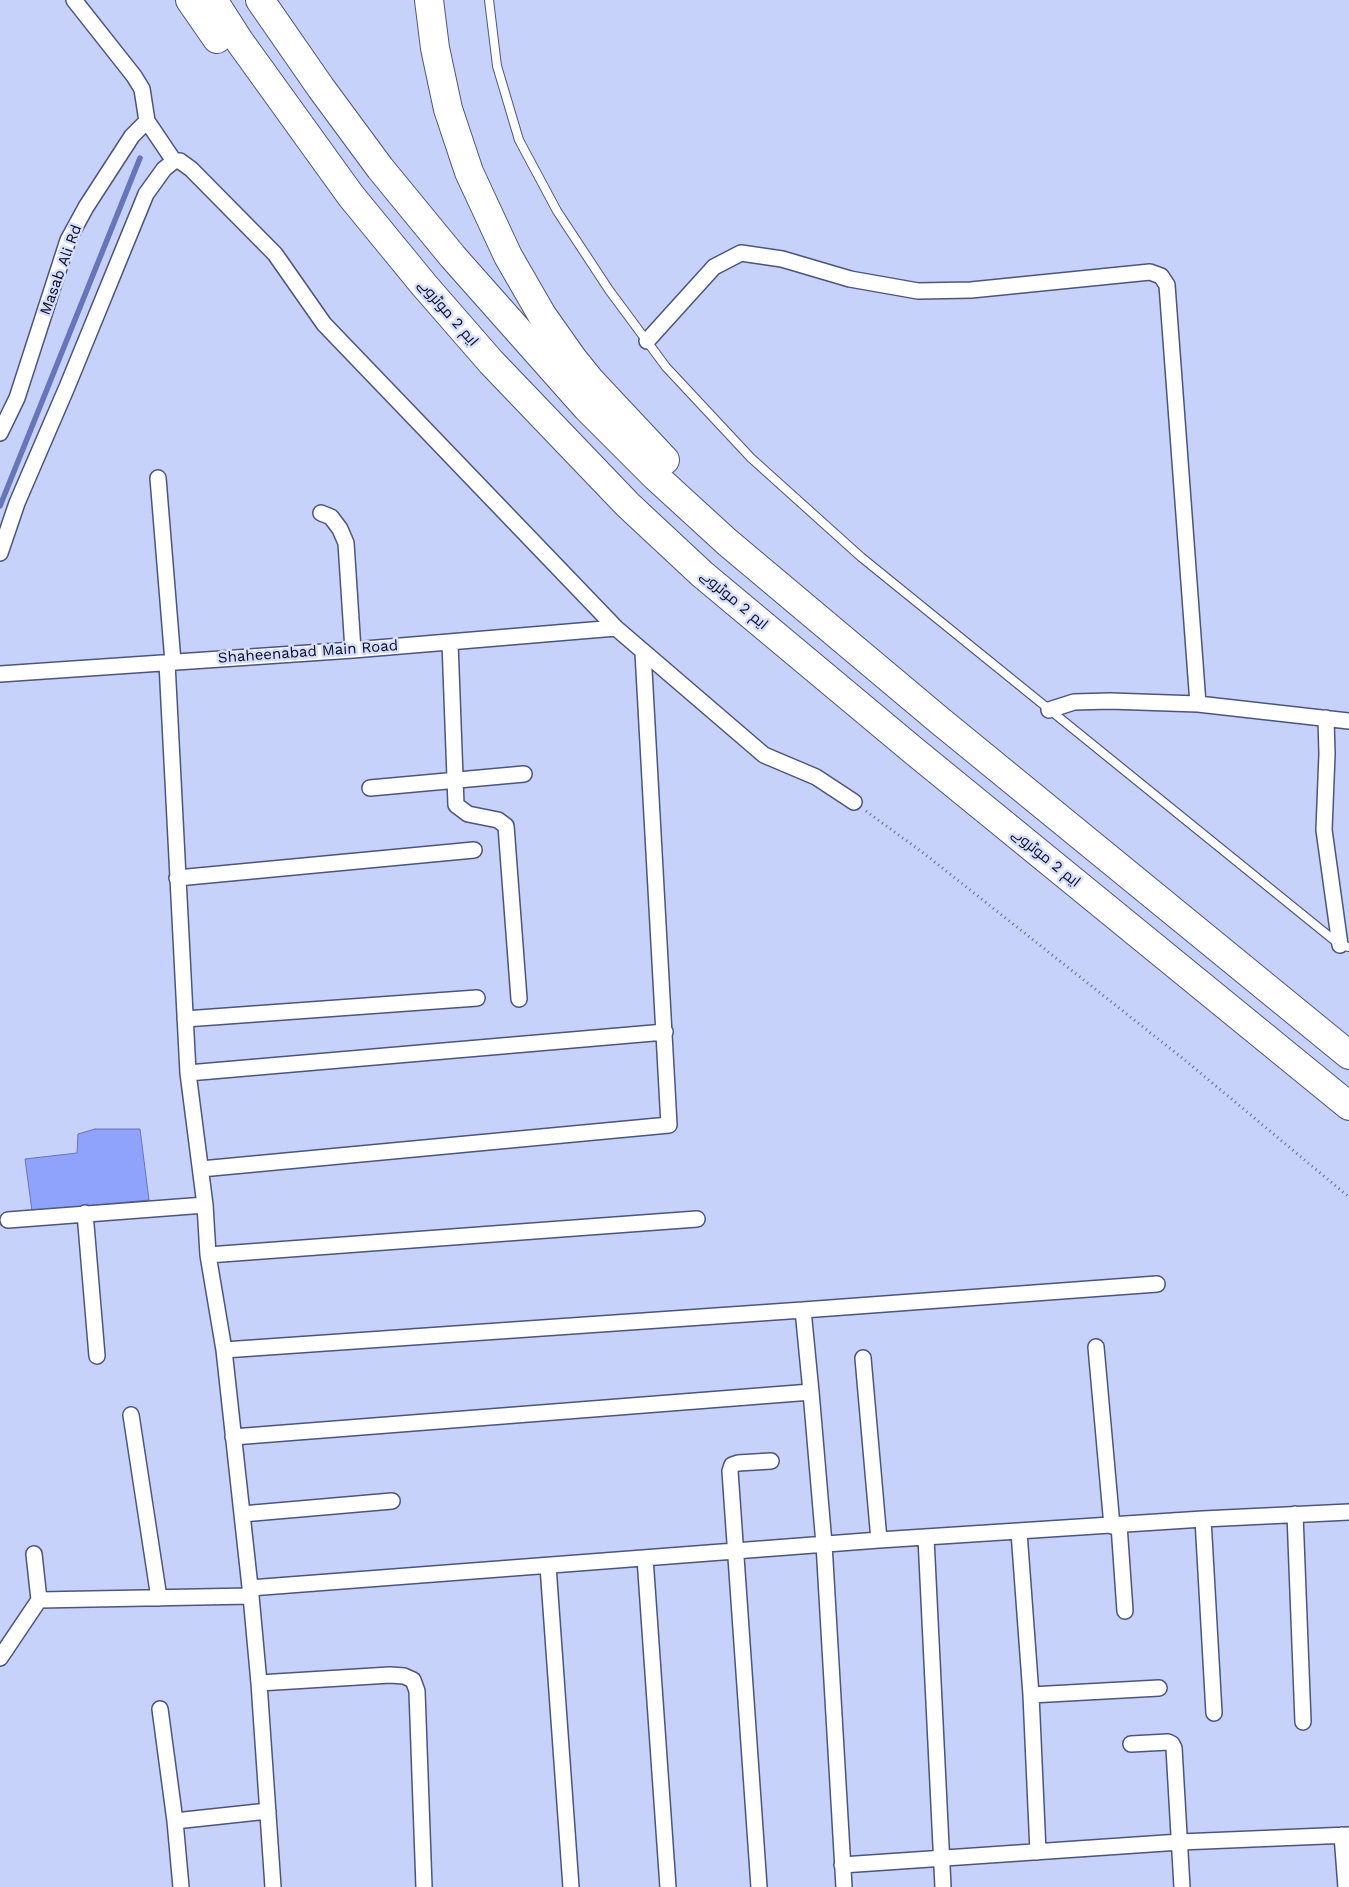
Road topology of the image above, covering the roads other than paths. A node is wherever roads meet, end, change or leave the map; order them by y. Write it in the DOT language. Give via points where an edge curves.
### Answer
graph roads {
  1 [pos="74,0"];
  2 [pos="190,0"];
  3 [pos="213,0"];
  4 [pos="260,0"];
  5 [pos="428,0"];
  6 [pos="489,0"];
  7 [pos="147,121"];
  8 [pos="174,161"];
  9 [pos="647,341"];
  10 [pos="0,433"];
  11 [pos="559,434"];
  12 [pos="158,478"];
  13 [pos="321,513"];
  14 [pos="0,553"];
  15 [pos="616,628"];
  16 [pos="450,642"];
  17 [pos="354,650"];
  18 [pos="644,652"];
  19 [pos="170,662"];
  20 [pos="0,674"];
  21 [pos="1198,704"];
  22 [pos="1050,710"];
  23 [pos="1326,718"];
  24 [pos="939,720"];
  25 [pos="1349,721"];
  26 [pos="524,774"];
  27 [pos="454,780"];
  28 [pos="370,788"];
  29 [pos="854,802"];
  30 [pos="474,850"];
  31 [pos="177,878"];
  32 [pos="1344,946"];
  33 [pos="1257,981"];
  34 [pos="477,998"];
  35 [pos="519,999"];
  36 [pos="185,1019"];
  37 [pos="664,1032"];
  38 [pos="1349,1039"];
  39 [pos="1349,1055"];
  40 [pos="188,1073"];
  41 [pos="1349,1106"];
  42 [pos="201,1170"];
  43 [pos="205,1205"];
  44 [pos="85,1213"];
  45 [pos="696,1219"];
  46 [pos="8,1220"];
  47 [pos="208,1255"];
  48 [pos="1157,1284"];
  49 [pos="803,1310"];
  50 [pos="1096,1347"];
  51 [pos="224,1350"];
  52 [pos="97,1356"];
  53 [pos="862,1358"];
  54 [pos="811,1392"];
  55 [pos="131,1416"];
  56 [pos="232,1437"];
  57 [pos="771,1461"];
  58 [pos="392,1501"];
  59 [pos="1349,1512"];
  60 [pos="242,1514"];
  61 [pos="1295,1514"];
  62 [pos="1203,1519"];
  63 [pos="1116,1525"];
  64 [pos="1020,1532"];
  65 [pos="926,1538"];
  66 [pos="879,1540"];
  67 [pos="824,1544"];
  68 [pos="735,1551"];
  69 [pos="34,1554"];
  70 [pos="645,1558"];
  71 [pos="548,1566"];
  72 [pos="251,1592"];
  73 [pos="159,1598"];
  74 [pos="39,1600"];
  75 [pos="1125,1611"];
  76 [pos="0,1658"];
  77 [pos="260,1683"];
  78 [pos="1159,1688"];
  79 [pos="1031,1695"];
  80 [pos="160,1709"];
  81 [pos="1214,1713"];
  82 [pos="1303,1722"];
  83 [pos="1131,1744"];
  84 [pos="268,1811"];
  85 [pos="175,1821"];
  86 [pos="1346,1835"];
  87 [pos="1180,1842"];
  88 [pos="1038,1852"];
  89 [pos="941,1859"];
  90 [pos="842,1865"];
  91 [pos="181,1887"];
  92 [pos="273,1887"];
  93 [pos="424,1887"];
  94 [pos="571,1887"];
  95 [pos="668,1887"];
  96 [pos="759,1887"];
  97 [pos="844,1887"];
  98 [pos="943,1887"];
  99 [pos="1182,1887"];
  100 [pos="1346,1887"];
  1 -- 7 [label="street" via="142,88"];
  2 -- 11 [label="highway" via="264,106 444,328"];
  3 -- 11 [label="highway, ایم 2 موٹروے" via="351,196 491,362"];
  4 -- 24 [label="highway" via="380,168 453,257 587,408 727,542"];
  5 -- 24 [label="highway" via="448,109 469,172 512,264 542,316 590,380 668,464"];
  6 -- 9 [label="lane" via="497,66 519,140 557,211"];
  7 -- 8 [label="street"];
  7 -- 10 [label="street, Masab Ali Rd" via="132,136 68,240 17,398"];
  8 -- 14 [label="street" via="146,194 17,503"];
  8 -- 15 [label="street" via="180,161 191,170 275,254 324,324"];
  9 -- 21 [label="street" via="714,267 741,253 782,259 850,279 918,291 971,290 1150,272 1161,276 1167,285"];
  9 -- 22 [label="lane" via="666,367 751,458 861,557"];
  11 -- 41 [label="highway, ایم 2 موٹروے" via="628,505 710,580"];
  12 -- 19 [label="street"];
  13 -- 17 [label="street" via="331,517 346,543"];
  15 -- 16 [label="street, Shaheenabad Main Road"];
  15 -- 18 [label="street"];
  16 -- 17 [label="street, Shaheenabad Main Road"];
  16 -- 27 [label="street"];
  17 -- 19 [label="street, Shaheenabad Main Road"];
  18 -- 29 [label="street" via="764,755 816,777"];
  18 -- 37 [label="street"];
  19 -- 20 [label="street, Shaheenabad Main Road"];
  19 -- 31 [label="street"];
  21 -- 22 [label="street" via="1074,702"];
  21 -- 23 [label="street"];
  22 -- 32 [label="lane"];
  23 -- 25 [label="street"];
  23 -- 32 [label="street" via="1324,830"];
  24 -- 33 [label="highway"];
  26 -- 27 [label="street"];
  27 -- 28 [label="street"];
  27 -- 35 [label="street" via="456,805 462,811 498,820 506,826"];
  30 -- 31 [label="street"];
  31 -- 36 [label="street"];
  33 -- 38 [label="highway"];
  33 -- 39 [label="highway"];
  34 -- 36 [label="street"];
  36 -- 40 [label="street"];
  37 -- 40 [label="street"];
  37 -- 42 [label="street" via="669,1125"];
  40 -- 42 [label="street"];
  42 -- 43 [label="street"];
  43 -- 44 [label="street"];
  43 -- 47 [label="street"];
  44 -- 46 [label="street"];
  44 -- 52 [label="street"];
  45 -- 47 [label="street"];
  47 -- 51 [label="street"];
  48 -- 49 [label="street"];
  49 -- 51 [label="street"];
  49 -- 54 [label="street"];
  50 -- 63 [label="street"];
  51 -- 56 [label="street"];
  53 -- 66 [label="street"];
  54 -- 56 [label="street"];
  54 -- 67 [label="street"];
  55 -- 73 [label="street"];
  56 -- 60 [label="street"];
  57 -- 68 [label="street" via="732,1466"];
  58 -- 60 [label="street"];
  59 -- 61 [label="street"];
  60 -- 72 [label="street"];
  61 -- 62 [label="street"];
  61 -- 82 [label="street"];
  62 -- 63 [label="street"];
  62 -- 81 [label="street"];
  63 -- 64 [label="street"];
  63 -- 75 [label="street"];
  64 -- 65 [label="street"];
  64 -- 79 [label="street"];
  65 -- 66 [label="street"];
  65 -- 89 [label="street"];
  66 -- 67 [label="street"];
  67 -- 68 [label="street"];
  67 -- 90 [label="street"];
  68 -- 70 [label="street"];
  68 -- 96 [label="street"];
  69 -- 74 [label="street"];
  70 -- 71 [label="street"];
  70 -- 95 [label="street"];
  71 -- 72 [label="street"];
  71 -- 94 [label="street"];
  72 -- 73 [label="street"];
  72 -- 77 [label="street"];
  73 -- 74 [label="street"];
  74 -- 76 [label="street"];
  77 -- 84 [label="street"];
  77 -- 93 [label="street" via="390,1675 413,1680 417,1691"];
  78 -- 79 [label="street"];
  79 -- 88 [label="street"];
  80 -- 85 [label="street"];
  83 -- 87 [label="street" via="1168,1742 1174,1748"];
  84 -- 85 [label="street"];
  84 -- 92 [label="street"];
  85 -- 91 [label="street"];
  86 -- 87 [label="street"];
  86 -- 100 [label="street"];
  87 -- 88 [label="street"];
  87 -- 99 [label="street"];
  88 -- 89 [label="street"];
  89 -- 90 [label="street"];
  89 -- 98 [label="street"];
  90 -- 97 [label="street"];
}
